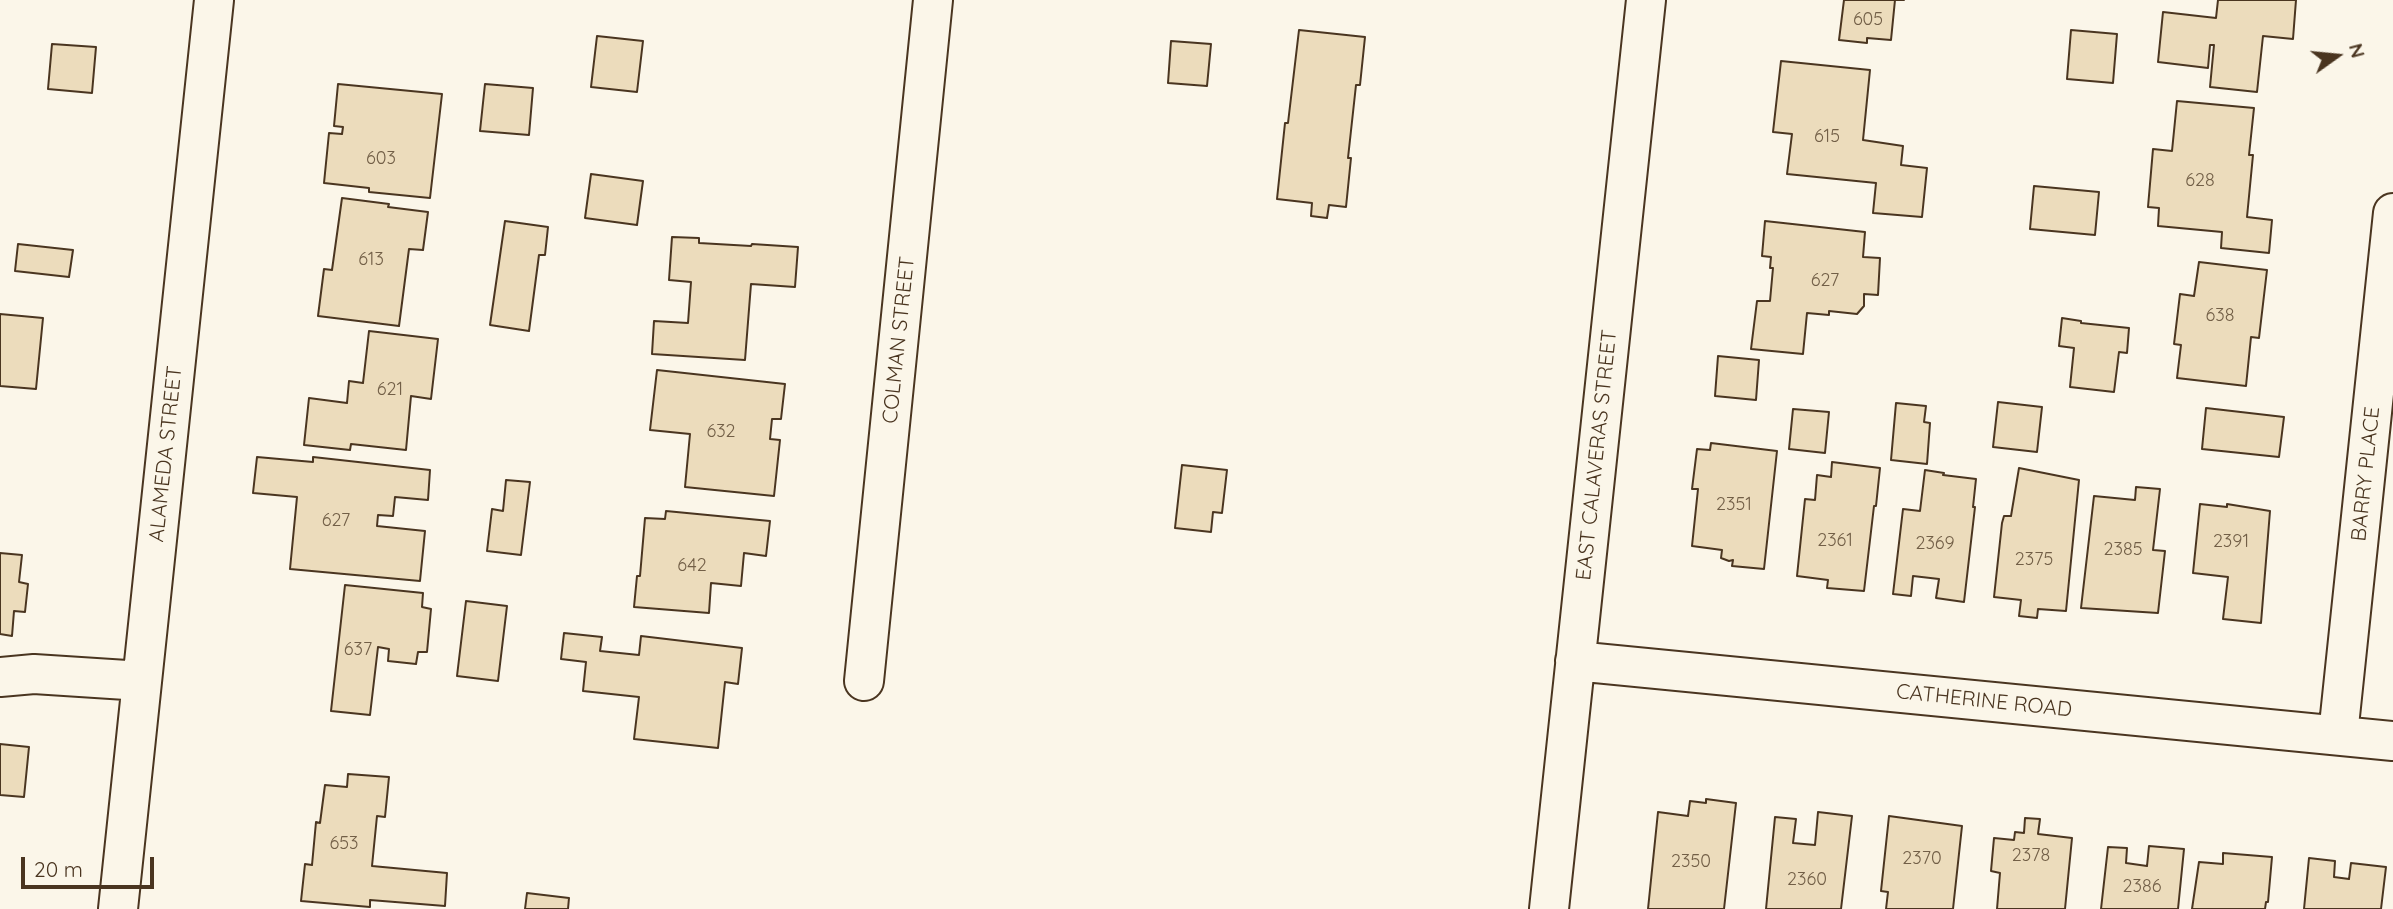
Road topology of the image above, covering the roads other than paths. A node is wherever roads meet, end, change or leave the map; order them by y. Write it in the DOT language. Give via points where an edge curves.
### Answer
graph roads {
  1 [pos="214,0"];
  2 [pos="933,0"];
  3 [pos="1646,0"];
  4 [pos="2393,213"];
  5 [pos="1575,661"];
  6 [pos="0,677"];
  7 [pos="142,681"];
  8 [pos="864,681"];
  9 [pos="2338,735"];
  10 [pos="2393,741"];
  11 [pos="118,909"];
  12 [pos="1549,909"];
  1 -- 7 [label="street, ALAMEDA STREET"];
  2 -- 8 [label="street, COLMAN STREET"];
  3 -- 5 [label="street, EAST CALAVERAS STREET"];
  4 -- 9 [label="street, BARRY PLACE"];
  5 -- 9 [label="street, CATHERINE ROAD"];
  5 -- 12 [label="street, EAST CALAVERAS STREET"];
  6 -- 7 [label="street" via="34,674"];
  7 -- 11 [label="street, ALAMEDA STREET"];
  9 -- 10 [label="street, CATHERINE ROAD"];
}
